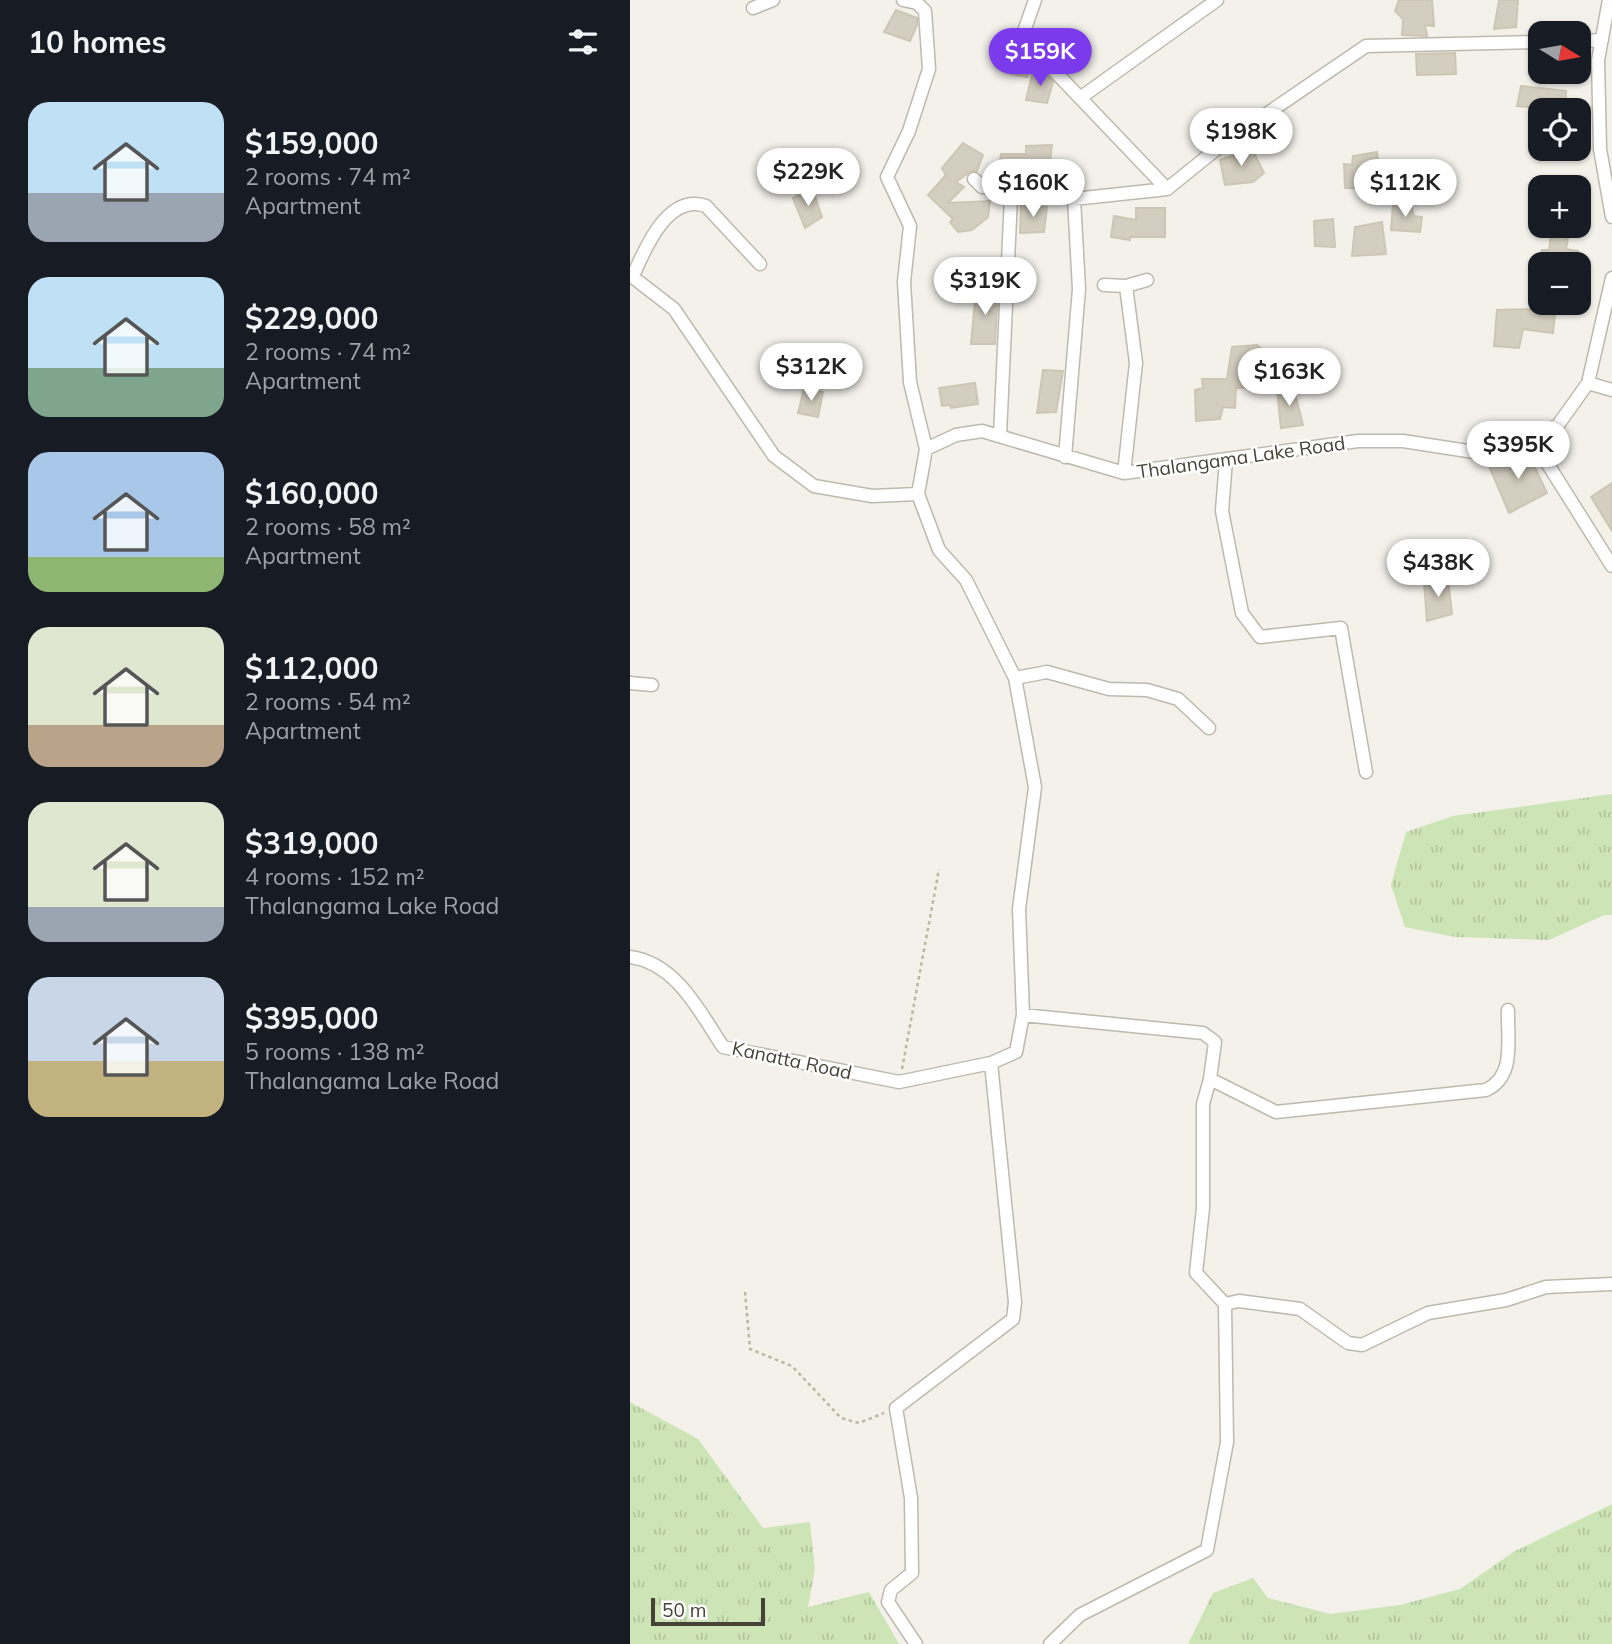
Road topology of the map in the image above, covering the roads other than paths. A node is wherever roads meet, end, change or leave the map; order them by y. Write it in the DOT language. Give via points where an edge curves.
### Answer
graph roads {
  1 [pos="773,0"];
  2 [pos="903,0"];
  3 [pos="1035,0"];
  4 [pos="1217,0"];
  5 [pos="1609,0"];
  6 [pos="753,8"];
  7 [pos="1591,40"];
  8 [pos="1602,40"];
  9 [pos="1528,42"];
  10 [pos="1080,98"];
  11 [pos="974,179"];
  12 [pos="1167,189"];
  13 [pos="1612,217"];
  14 [pos="760,264"];
  15 [pos="632,276"];
  16 [pos="1612,278"];
  17 [pos="1147,280"];
  18 [pos="1104,285"];
  19 [pos="1126,286"];
  20 [pos="1607,322"];
  21 [pos="1588,383"];
  22 [pos="1612,390"];
  23 [pos="1000,435"];
  24 [pos="1532,439"];
  25 [pos="926,449"];
  26 [pos="1065,457"];
  27 [pos="1226,460"];
  28 [pos="1124,473"];
  29 [pos="918,494"];
  30 [pos="1612,566"];
  31 [pos="1015,678"];
  32 [pos="630,683"];
  33 [pos="652,685"];
  34 [pos="1209,728"];
  35 [pos="1366,772"];
  36 [pos="630,957"];
  37 [pos="1508,1010"];
  38 [pos="1023,1015"];
  39 [pos="991,1063"];
  40 [pos="1210,1079"];
  41 [pos="1612,1284"];
  42 [pos="1225,1304"];
  43 [pos="916,1644"];
  44 [pos="1049,1644"];
  1 -- 6 [label="street"];
  2 -- 25 [label="street" via="917,3 925,11 929,69 909,131 887,177 910,226 904,282 910,382"];
  3 -- 10 [label="street" via="1022,37"];
  4 -- 10 [label="street"];
  5 -- 8 [label="street"];
  7 -- 8 [label="street"];
  8 -- 13 [label="street" via="1598,60 1600,149"];
  9 -- 12 [label="street" via="1366,46 1224,142"];
  10 -- 12 [label="street"];
  11 -- 23 [label="street" via="982,187 999,188 1011,197"];
  12 -- 26 [label="street" via="1074,199 1079,289"];
  14 -- 15 [label="street" via="706,206 696,202 684,205 652,233"];
  15 -- 29 [label="street" via="674,309 774,456 814,486 872,496"];
  16 -- 20 [label="street, Thalangama Lake Road"];
  17 -- 19 [label="street"];
  18 -- 19 [label="street"];
  19 -- 28 [label="street" via="1136,363"];
  20 -- 21 [label="street, Thalangama Lake Road"];
  21 -- 22 [label="street"];
  21 -- 24 [label="street, Thalangama Lake Road" via="1558,425"];
  23 -- 25 [label="street, Thalangama Lake Road" via="982,431 956,435"];
  23 -- 26 [label="street, Thalangama Lake Road"];
  24 -- 27 [label="street, Thalangama Lake Road" via="1474,452 1403,441 1357,441"];
  24 -- 30 [label="street"];
  25 -- 29 [label="street"];
  26 -- 28 [label="street, Thalangama Lake Road"];
  27 -- 28 [label="street, Thalangama Lake Road"];
  27 -- 35 [label="street" via="1223,511 1242,613 1260,637 1341,628"];
  29 -- 31 [label="street" via="939,550 966,580"];
  31 -- 34 [label="street" via="1047,672 1109,689 1146,690 1178,699"];
  31 -- 38 [label="street" via="1035,787 1019,909"];
  32 -- 33 [label="street"];
  36 -- 39 [label="street, Kanatta Road" via="642,958 682,986 723,1046 899,1082"];
  37 -- 40 [label="street" via="1506,1072 1499,1084 1486,1090 1276,1111"];
  38 -- 39 [label="street" via="1016,1052"];
  38 -- 40 [label="street" via="1203,1033 1215,1042"];
  39 -- 43 [label="street" via="1015,1302 1013,1320 896,1408 911,1498 912,1573 891,1590 888,1602"];
  40 -- 42 [label="street" via="1203,1104 1203,1208 1196,1273"];
  41 -- 42 [label="street" via="1546,1287 1506,1300 1429,1312 1362,1345 1348,1343 1300,1309 1240,1301"];
  42 -- 44 [label="street" via="1227,1442 1207,1550 1080,1615"];
}
